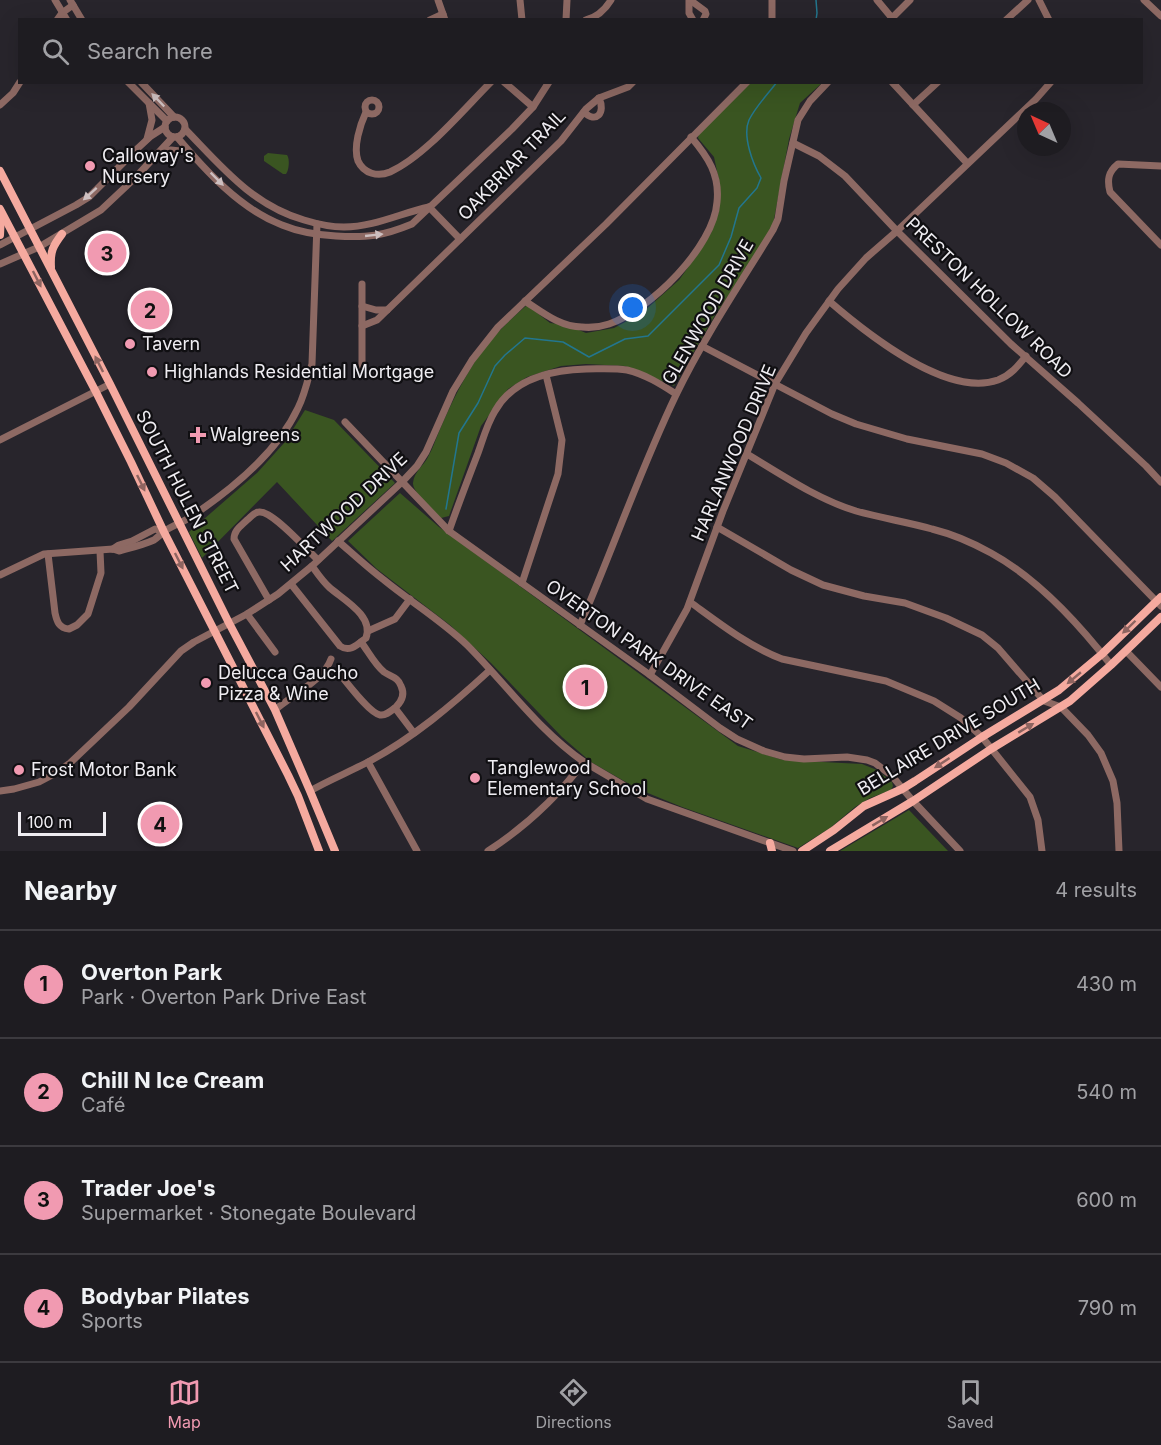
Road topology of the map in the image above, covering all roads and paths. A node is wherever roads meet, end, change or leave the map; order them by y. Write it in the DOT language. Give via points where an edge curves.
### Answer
graph roads {
  1 [pos="55,0"];
  2 [pos="438,0"];
  3 [pos="520,0"];
  4 [pos="567,0"];
  5 [pos="611,0"];
  6 [pos="690,0"];
  7 [pos="772,0"];
  8 [pos="877,0"];
  9 [pos="910,0"];
  10 [pos="1028,0"];
  11 [pos="1039,0"];
  12 [pos="1144,0"];
  13 [pos="72,3"];
  14 [pos="1161,16"];
  15 [pos="62,17"];
  16 [pos="444,17"];
  17 [pos="81,18"];
  18 [pos="522,18"];
  19 [pos="566,18"];
  20 [pos="592,18"];
  21 [pos="692,18"];
  22 [pos="704,18"];
  23 [pos="772,18"];
  24 [pos="890,18"];
  25 [pos="892,18"];
  26 [pos="1008,18"];
  27 [pos="1048,18"];
  28 [pos="19,84"];
  29 [pos="130,84"];
  30 [pos="142,84"];
  31 [pos="488,84"];
  32 [pos="506,84"];
  33 [pos="548,84"];
  34 [pos="631,84"];
  35 [pos="745,84"];
  36 [pos="826,84"];
  37 [pos="894,84"];
  38 [pos="936,84"];
  39 [pos="1049,84"];
  40 [pos="599,98"];
  41 [pos="149,103"];
  42 [pos="0,105"];
  43 [pos="913,105"];
  44 [pos="533,107"];
  45 [pos="366,112"];
  46 [pos="584,112"];
  47 [pos="169,122"];
  48 [pos="184,129"];
  49 [pos="175,137"];
  50 [pos="692,137"];
  51 [pos="147,140"];
  52 [pos="793,143"];
  53 [pos="189,152"];
  54 [pos="159,153"];
  55 [pos="968,163"];
  56 [pos="1161,166"];
  57 [pos="2,176"];
  58 [pos="429,207"];
  59 [pos="1,210"];
  60 [pos="317,224"];
  61 [pos="30,230"];
  62 [pos="897,231"];
  63 [pos="62,234"];
  64 [pos="0,235"];
  65 [pos="316,235"];
  66 [pos="16,238"];
  67 [pos="460,239"];
  68 [pos="0,245"];
  69 [pos="1161,245"];
  70 [pos="39,247"];
  71 [pos="24,254"];
  72 [pos="0,264"];
  73 [pos="51,270"];
  74 [pos="362,284"];
  75 [pos="525,301"];
  76 [pos="829,301"];
  77 [pos="362,306"];
  78 [pos="387,310"];
  79 [pos="362,326"];
  80 [pos="702,346"];
  81 [pos="1026,356"];
  82 [pos="362,375"];
  83 [pos="546,375"];
  84 [pos="110,384"];
  85 [pos="775,384"];
  86 [pos="96,392"];
  87 [pos="676,394"];
  88 [pos="345,422"];
  89 [pos="0,440"];
  90 [pos="747,454"];
  91 [pos="402,482"];
  92 [pos="1161,482"];
  93 [pos="179,524"];
  94 [pos="717,527"];
  95 [pos="449,531"];
  96 [pos="164,532"];
  97 [pos="338,542"];
  98 [pos="100,550"];
  99 [pos="48,554"];
  100 [pos="315,563"];
  101 [pos="0,575"];
  102 [pos="522,583"];
  103 [pos="291,584"];
  104 [pos="410,599"];
  105 [pos="269,600"];
  106 [pos="1159,601"];
  107 [pos="690,603"];
  108 [pos="247,614"];
  109 [pos="1161,617"];
  110 [pos="229,623"];
  111 [pos="580,625"];
  112 [pos="367,628"];
  113 [pos="215,630"];
  114 [pos="361,642"];
  115 [pos="1126,651"];
  116 [pos="275,652"];
  117 [pos="1102,654"];
  118 [pos="331,659"];
  119 [pos="1111,665"];
  120 [pos="490,670"];
  121 [pos="338,672"];
  122 [pos="650,675"];
  123 [pos="1161,687"];
  124 [pos="1044,701"];
  125 [pos="1061,707"];
  126 [pos="395,708"];
  127 [pos="275,710"];
  128 [pos="414,733"];
  129 [pos="982,737"];
  130 [pos="991,749"];
  131 [pos="368,762"];
  132 [pos="584,762"];
  133 [pos="288,775"];
  134 [pos="902,789"];
  135 [pos="0,790"];
  136 [pos="310,791"];
  137 [pos="298,796"];
  138 [pos="913,801"];
  139 [pos="318,810"];
  140 [pos="771,847"];
  141 [pos="319,851"];
  142 [pos="335,851"];
  143 [pos="417,851"];
  144 [pos="488,851"];
  145 [pos="793,851"];
  146 [pos="802,851"];
  147 [pos="830,851"];
  148 [pos="960,851"];
  149 [pos="1042,851"];
  150 [pos="1119,851"];
  1 -- 15 [label="street"];
  2 -- 16 [label="street"];
  3 -- 18 [label="street"];
  4 -- 19 [label="street"];
  5 -- 20 [label="street"];
  6 -- 21 [label="street"];
  6 -- 22 [label="street" via="705,11"];
  7 -- 23 [label="street"];
  8 -- 24 [label="street"];
  9 -- 25 [label="street"];
  10 -- 26 [label="street"];
  11 -- 27 [label="street"];
  12 -- 14 [label="street"];
  13 -- 15 [label="street"];
  13 -- 17 [label="street"];
  28 -- 42 [label="street"];
  29 -- 41 [label="street"];
  47 -- 30 [label="street, one-way"];
  31 -- 45 [label="street" via="428,146 388,173 364,170 358,160 359,126"];
  32 -- 44 [label="street"];
  33 -- 44 [label="street"];
  34 -- 40 [label="street, OAKBRIAR TRAIL"];
  35 -- 50 [label="street, HARTWOOD DRIVE"];
  36 -- 52 [label="street, GLENWOOD DRIVE" via="798,120"];
  37 -- 43 [label="street"];
  38 -- 43 [label="street"];
  39 -- 55 [label="street, HARLANWOOD DRIVE"];
  40 -- 46 [label="street, OAKBRIAR TRAIL"];
  40 -- 46 [label="street, OAKBRIAR TRAIL" via="603,109 600,114 591,117"];
  41 -- 47 [label="street"];
  41 -- 51 [label="street" via="152,120"];
  43 -- 55 [label="street"];
  44 -- 58 [label="street"];
  46 -- 67 [label="street, OAKBRIAR TRAIL" via="561,141"];
  47 -- 48 [label="street" via="178,117"];
  47 -- 49 [label="street" via="167,133"];
  47 -- 51 [label="street"];
  48 -- 49 [label="street"];
  48 -- 60 [label="street" via="251,195 292,217"];
  49 -- 53 [label="street"];
  49 -- 54 [label="street"];
  50 -- 75 [label="street, HARTWOOD DRIVE"];
  50 -- 75 [label="street" via="706,154 716,182 715,215 698,249 663,289 628,315 599,327 567,325"];
  51 -- 61 [label="street, one-way" via="89,197"];
  52 -- 62 [label="street, PRESTON HOLLOW ROAD" via="819,156 844,176"];
  52 -- 80 [label="street, GLENWOOD DRIVE" via="774,230"];
  53 -- 54 [label="street"];
  53 -- 65 [label="street, one-way" via="256,212 283,226"];
  54 -- 63 [label="street" via="101,210"];
  55 -- 62 [label="street, HARLANWOOD DRIVE"];
  56 -- 69 [label="street" via="1118,164 1107,183 1110,192"];
  57 -- 61 [label="main road, SOUTH HULEN STREET"];
  58 -- 60 [label="street" via="372,224"];
  65 -- 58 [label="street, one-way" via="377,236 412,224"];
  58 -- 67 [label="street, OAKBRIAR TRAIL"];
  59 -- 64 [label="main road"];
  59 -- 66 [label="main road, SOUTH HULEN STREET"];
  60 -- 65 [label="street"];
  61 -- 66 [label="street"];
  61 -- 70 [label="main road, SOUTH HULEN STREET"];
  62 -- 76 [label="street, HARLANWOOD DRIVE" via="866,258"];
  62 -- 81 [label="street, PRESTON HOLLOW ROAD"];
  63 -- 70 [label="street"];
  63 -- 73 [label="main road" via="53,245"];
  65 -- 93 [label="street" via="312,364 298,408 281,435 249,471"];
  66 -- 68 [label="street"];
  66 -- 71 [label="main road, SOUTH HULEN STREET"];
  67 -- 78 [label="street, OAKBRIAR TRAIL"];
  70 -- 71 [label="street"];
  70 -- 73 [label="main road, SOUTH HULEN STREET"];
  71 -- 72 [label="street"];
  71 -- 86 [label="main road, SOUTH HULEN STREET, one-way"];
  84 -- 73 [label="main road, SOUTH HULEN STREET, one-way"];
  74 -- 77 [label="street"];
  75 -- 91 [label="street, HARTWOOD DRIVE" via="472,360 453,391 426,452"];
  76 -- 81 [label="street" via="879,341 924,368 957,380 999,380"];
  76 -- 85 [label="street, HARLANWOOD DRIVE"];
  77 -- 78 [label="street"];
  77 -- 79 [label="street"];
  78 -- 79 [label="street, OAKBRIAR TRAIL" via="377,320"];
  79 -- 82 [label="street"];
  80 -- 85 [label="street"];
  80 -- 87 [label="street, GLENWOOD DRIVE"];
  81 -- 92 [label="street, PRESTON HOLLOW ROAD"];
  83 -- 87 [label="street" via="576,369 628,370"];
  83 -- 95 [label="street" via="516,387 495,411"];
  83 -- 102 [label="street" via="562,440 561,457"];
  84 -- 86 [label="street"];
  84 -- 93 [label="main road, SOUTH HULEN STREET"];
  85 -- 90 [label="street, HARLANWOOD DRIVE"];
  85 -- 106 [label="street" via="856,424 982,454 1033,478"];
  86 -- 89 [label="street"];
  86 -- 96 [label="main road, SOUTH HULEN STREET, one-way"];
  87 -- 111 [label="street, GLENWOOD DRIVE"];
  88 -- 91 [label="street, OVERTON PARK DRIVE EAST"];
  90 -- 94 [label="street, HARLANWOOD DRIVE"];
  90 -- 117 [label="street" via="842,506 934,529 993,554 1032,582"];
  91 -- 95 [label="street, OVERTON PARK DRIVE EAST"];
  91 -- 97 [label="street, HARTWOOD DRIVE"];
  93 -- 96 [label="street"];
  93 -- 110 [label="main road, SOUTH HULEN STREET"];
  94 -- 107 [label="street, HARLANWOOD DRIVE"];
  94 -- 124 [label="street" via="823,585 905,603 982,635"];
  95 -- 102 [label="street, OVERTON PARK DRIVE EAST"];
  96 -- 98 [label="street" via="155,530 113,549"];
  96 -- 113 [label="main road, SOUTH HULEN STREET, one-way"];
  97 -- 100 [label="street, HARTWOOD DRIVE"];
  97 -- 104 [label="street"];
  98 -- 99 [label="street"];
  98 -- 99 [label="street" via="100,573 88,615 69,628 60,626 55,613"];
  99 -- 101 [label="street"];
  100 -- 103 [label="street, HARTWOOD DRIVE"];
  100 -- 105 [label="street" via="276,519 260,511 255,513 235,531 234,539"];
  100 -- 112 [label="street" via="328,586 357,609"];
  102 -- 111 [label="street, OVERTON PARK DRIVE EAST"];
  103 -- 105 [label="street, HARTWOOD DRIVE"];
  103 -- 114 [label="street" via="344,649"];
  104 -- 112 [label="street" via="394,619"];
  104 -- 120 [label="street" via="467,645"];
  105 -- 108 [label="street, HARTWOOD DRIVE"];
  106 -- 117 [label="main road, BELLAIRE DRIVE SOUTH, one-way"];
  107 -- 122 [label="street, HARLANWOOD DRIVE"];
  107 -- 129 [label="street" via="770,654 903,687 961,718"];
  108 -- 110 [label="street, HARTWOOD DRIVE"];
  108 -- 116 [label="street"];
  109 -- 115 [label="main road, BELLAIRE DRIVE SOUTH"];
  110 -- 113 [label="street, HARTWOOD DRIVE"];
  110 -- 127 [label="main road, SOUTH HULEN STREET"];
  111 -- 122 [label="street, OVERTON PARK DRIVE EAST"];
  112 -- 114 [label="street" via="366,638"];
  113 -- 133 [label="main road, SOUTH HULEN STREET, one-way"];
  113 -- 135 [label="street, HARTWOOD DRIVE" via="181,651 77,758 32,784"];
  114 -- 126 [label="street" via="382,671 401,684 402,700"];
  115 -- 119 [label="main road, BELLAIRE DRIVE SOUTH"];
  115 -- 123 [label="street"];
  117 -- 119 [label="street"];
  117 -- 124 [label="main road, BELLAIRE DRIVE SOUTH, one-way"];
  118 -- 127 [label="street" via="320,677"];
  119 -- 125 [label="main road, BELLAIRE DRIVE SOUTH"];
  120 -- 128 [label="street"];
  120 -- 132 [label="street"];
  121 -- 126 [label="street" via="371,711 383,715"];
  122 -- 134 [label="street, OVERTON PARK DRIVE EAST" via="737,739 785,757 867,760 888,773"];
  124 -- 125 [label="street"];
  124 -- 129 [label="main road, BELLAIRE DRIVE SOUTH"];
  130 -- 125 [label="main road, BELLAIRE DRIVE SOUTH, one-way"];
  125 -- 150 [label="street" via="1095,744 1113,781"];
  126 -- 128 [label="street"];
  127 -- 136 [label="main road, SOUTH HULEN STREET"];
  128 -- 131 [label="street"];
  129 -- 130 [label="street"];
  129 -- 134 [label="main road, BELLAIRE DRIVE SOUTH, one-way"];
  130 -- 138 [label="main road, BELLAIRE DRIVE SOUTH"];
  130 -- 149 [label="street" via="1032,802"];
  131 -- 136 [label="street"];
  131 -- 143 [label="street"];
  132 -- 140 [label="street" via="647,799"];
  132 -- 144 [label="street" via="550,802"];
  133 -- 136 [label="main road" via="303,790"];
  133 -- 137 [label="main road, SOUTH HULEN STREET"];
  134 -- 138 [label="street, OVERTON PARK DRIVE EAST"];
  134 -- 146 [label="main road, BELLAIRE DRIVE SOUTH" via="864,806"];
  136 -- 139 [label="main road, SOUTH HULEN STREET"];
  137 -- 139 [label="main road" via="306,797"];
  137 -- 141 [label="main road, SOUTH HULEN STREET"];
  147 -- 138 [label="main road, BELLAIRE DRIVE SOUTH, one-way"];
  138 -- 148 [label="street, OVERTON PARK DRIVE EAST"];
  139 -- 142 [label="main road, SOUTH HULEN STREET"];
  140 -- 145 [label="street"];
}
